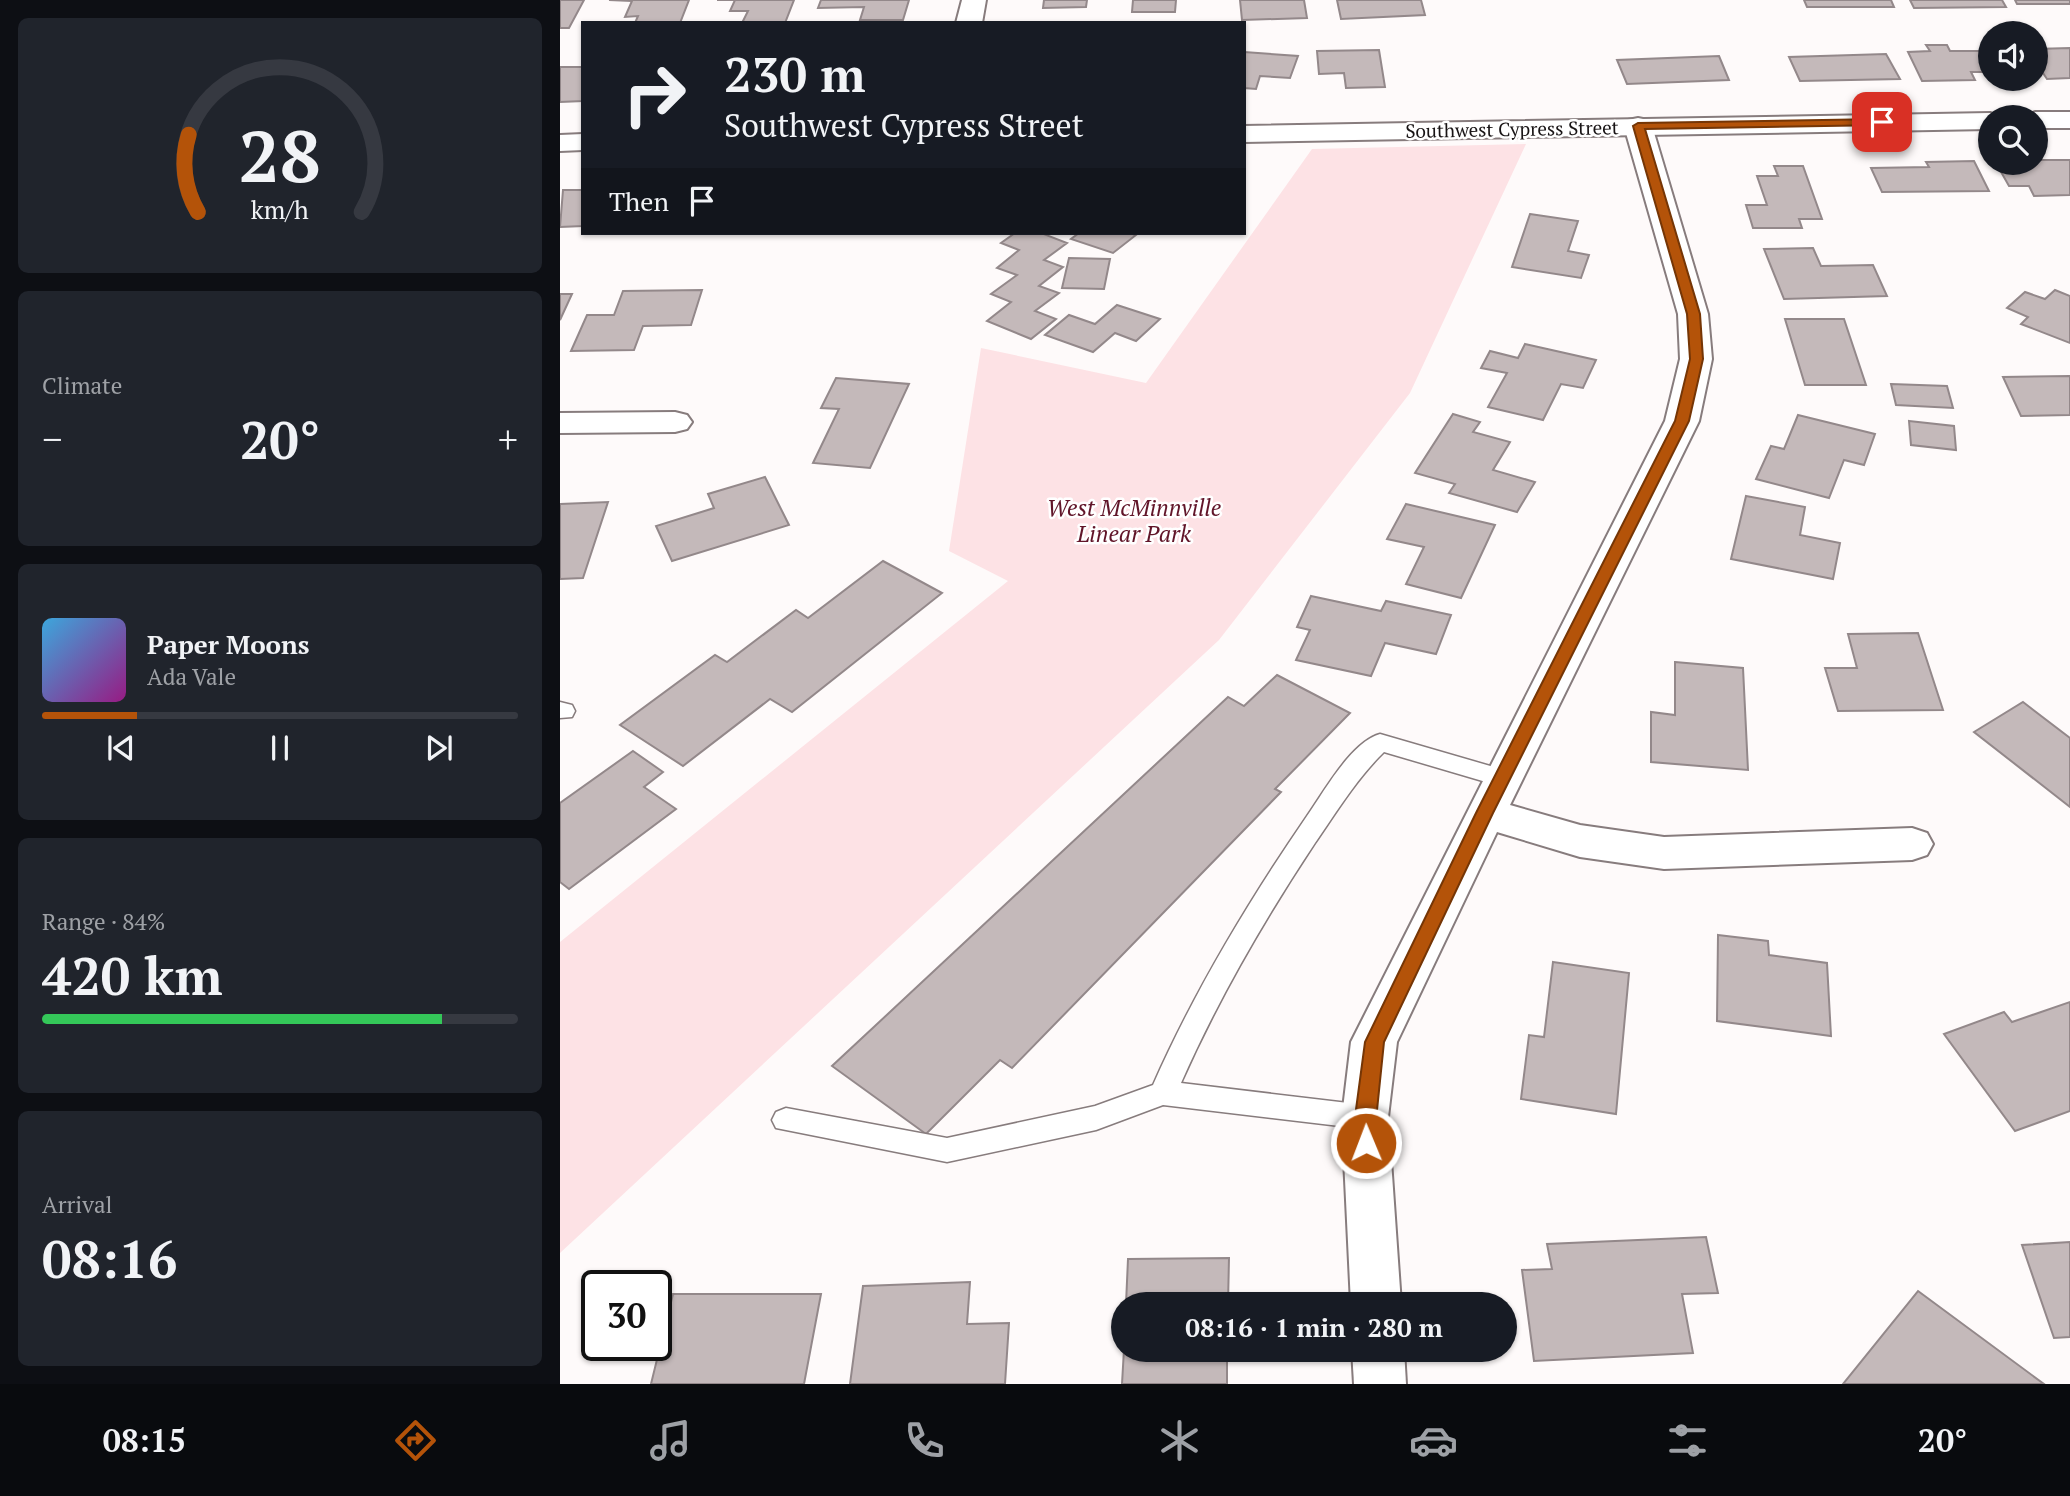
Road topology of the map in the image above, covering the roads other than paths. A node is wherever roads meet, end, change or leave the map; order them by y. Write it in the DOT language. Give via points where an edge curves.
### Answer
graph roads {
  1 [pos="974,0"];
  2 [pos="969,21"];
  3 [pos="2048,120"];
  4 [pos="2070,120"];
  5 [pos="1978,121"];
  6 [pos="1638,126"];
  7 [pos="1246,134"];
  8 [pos="581,142"];
  9 [pos="560,143"];
  10 [pos="675,422"];
  11 [pos="560,423"];
  12 [pos="1494,795"];
  13 [pos="1912,844"];
  14 [pos="1163,1093"];
  15 [pos="1365,1117"];
  16 [pos="786,1120"];
  17 [pos="1375,1292"];
  18 [pos="1379,1362"];
  19 [pos="1380,1384"];
  1 -- 2 [label="street"];
  3 -- 4 [label="street"];
  5 -- 6 [label="street, Southwest Cypress Street"];
  6 -- 7 [label="street, Southwest Cypress Street"];
  6 -- 12 [label="street" via="1693,314 1696,359 1682,421"];
  8 -- 9 [label="street"];
  10 -- 11 [label="street"];
  12 -- 13 [label="street" via="1580,841 1664,853"];
  12 -- 14 [label="lane" via="1380,742 1361,758 1288,863 1186,1039"];
  12 -- 15 [label="street" via="1374,1042"];
  14 -- 15 [label="lane"];
  14 -- 16 [label="lane" via="1096,1118 947,1150"];
  15 -- 17 [label="street"];
  18 -- 19 [label="street"];
}
